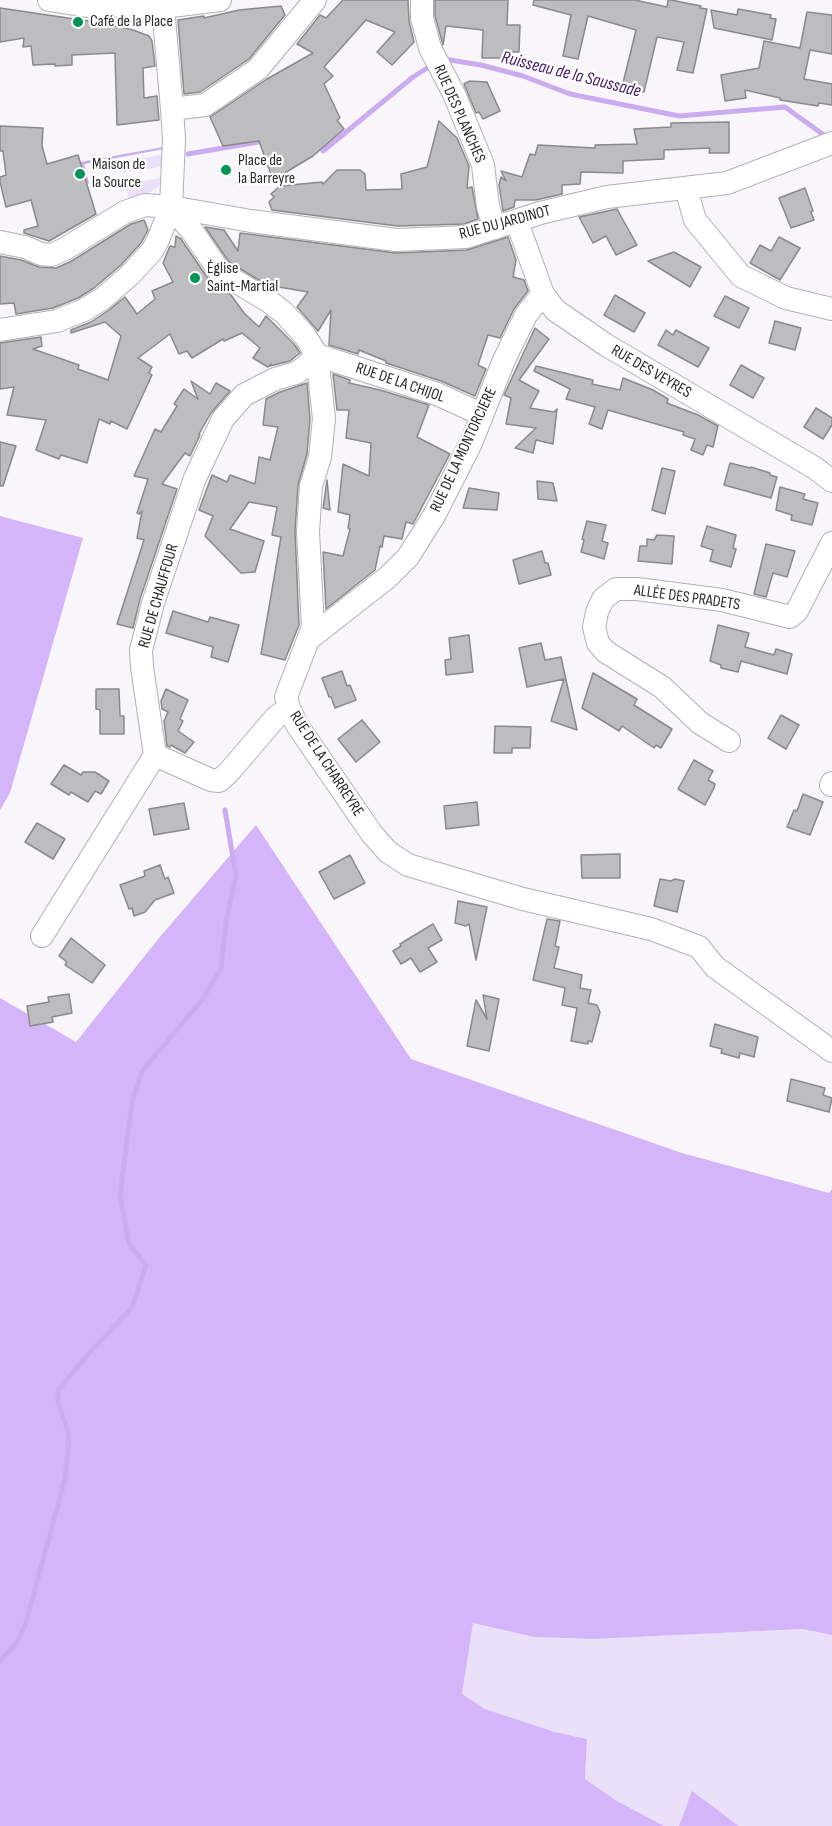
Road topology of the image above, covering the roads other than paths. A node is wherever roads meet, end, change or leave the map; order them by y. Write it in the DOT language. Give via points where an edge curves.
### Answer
graph roads {
  1 [pos="49,0"];
  2 [pos="220,0"];
  3 [pos="315,0"];
  4 [pos="422,0"];
  5 [pos="115,2"];
  6 [pos="163,7"];
  7 [pos="172,109"];
  8 [pos="827,145"];
  9 [pos="686,188"];
  10 [pos="171,207"];
  11 [pos="517,222"];
  12 [pos="495,228"];
  13 [pos="0,242"];
  14 [pos="543,294"];
  15 [pos="832,309"];
  16 [pos="0,330"];
  17 [pos="317,355"];
  18 [pos="481,414"];
  19 [pos="832,481"];
  20 [pos="832,543"];
  21 [pos="310,638"];
  22 [pos="289,708"];
  23 [pos="729,741"];
  24 [pos="155,755"];
  25 [pos="42,936"];
  26 [pos="832,1051"];
  1 -- 5 [label="street" via="107,9"];
  2 -- 6 [label="street"];
  3 -- 7 [label="street" via="258,69 205,105"];
  4 -- 12 [label="street, RUE DES PLANCHES" via="422,18 434,58 454,94 483,165"];
  5 -- 6 [label="street" via="141,8"];
  6 -- 7 [label="street"];
  7 -- 10 [label="street"];
  8 -- 9 [label="street, RUE DU JARDINOT" via="727,183"];
  9 -- 11 [label="street, RUE DU JARDINOT" via="607,197"];
  9 -- 15 [label="street" via="695,220 741,276 786,298"];
  10 -- 12 [label="street, RUE DU JARDINOT" via="396,240 466,237"];
  10 -- 13 [label="street, RUE DU JARDINOT" via="145,205 124,212 51,255"];
  10 -- 16 [label="street" via="152,251 102,299 57,321"];
  10 -- 17 [label="street, RUE DE LA CHARREYRE" via="220,272 284,313"];
  11 -- 12 [label="street, RUE DU JARDINOT"];
  11 -- 14 [label="street, RUE DES VEYRES"];
  14 -- 18 [label="street, RUE DE LA MONTORCIERE" via="526,315"];
  14 -- 19 [label="street, RUE DES VEYRES" via="555,310 606,345"];
  17 -- 18 [label="street, RUE DE LA CHIJOL" via="436,394"];
  17 -- 21 [label="street, RUE DE LA CHARREYRE" via="324,419 320,457 311,486 308,532 313,627"];
  17 -- 24 [label="street, RUE DE CHAUFFOUR" via="296,373 244,394 223,419 195,478 141,650"];
  18 -- 21 [label="street, RUE DE LA MONTORCIERE" via="471,443 435,514 408,557"];
  20 -- 23 [label="street, ALLÉE DES PRADETS" via="797,611 790,616 722,600 637,589 616,589 603,598 594,627 598,643 662,687 700,723"];
  21 -- 22 [label="street, RUE DE LA CHARREYRE" via="286,697"];
  22 -- 24 [label="street" via="276,717 219,781"];
  22 -- 26 [label="street, RUE DE LA CHARREYRE" via="372,834 388,852 408,865 523,899 651,929 699,947 715,967"];
  24 -- 25 [label="street"];
}
